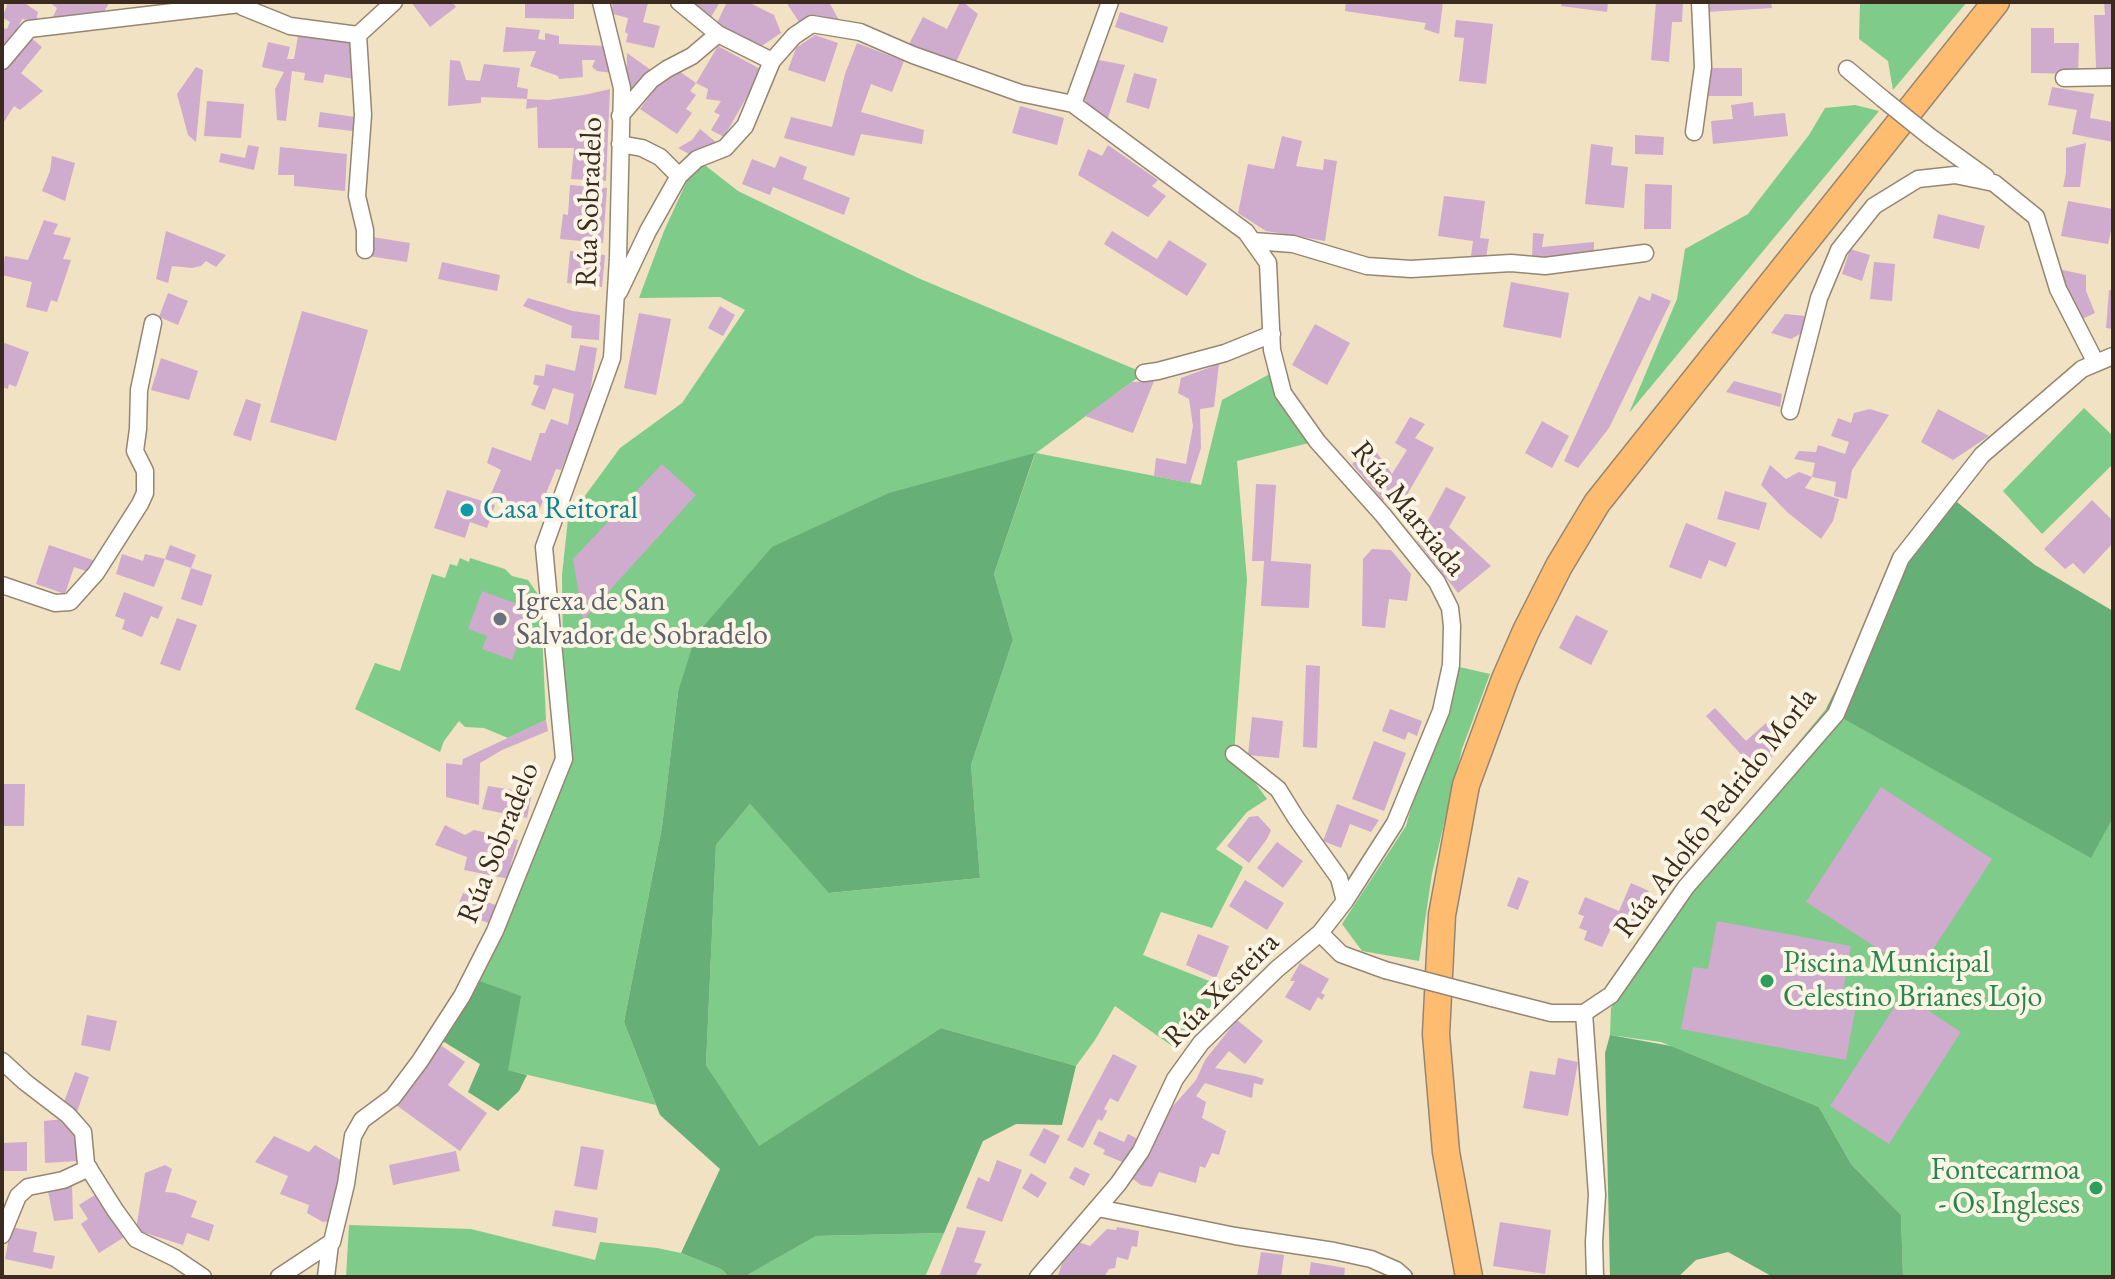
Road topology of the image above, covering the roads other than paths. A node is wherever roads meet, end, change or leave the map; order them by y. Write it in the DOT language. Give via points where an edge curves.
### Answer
graph roads {
  1 [pos="394,2"];
  2 [pos="601,2"];
  3 [pos="679,2"];
  4 [pos="1110,2"];
  5 [pos="1700,2"];
  6 [pos="1996,2"];
  7 [pos="240,3"];
  8 [pos="718,34"];
  9 [pos="358,35"];
  10 [pos="2,61"];
  11 [pos="772,61"];
  12 [pos="1847,69"];
  13 [pos="2113,77"];
  14 [pos="2064,78"];
  15 [pos="1073,104"];
  16 [pos="620,116"];
  17 [pos="1694,132"];
  18 [pos="620,144"];
  19 [pos="679,176"];
  20 [pos="1994,183"];
  21 [pos="1253,241"];
  22 [pos="365,250"];
  23 [pos="1645,253"];
  24 [pos="615,302"];
  25 [pos="153,323"];
  26 [pos="1272,334"];
  27 [pos="2113,356"];
  28 [pos="2096,363"];
  29 [pos="1144,373"];
  30 [pos="1790,411"];
  31 [pos="2,585"];
  32 [pos="1234,754"];
  33 [pos="1345,901"];
  34 [pos="1320,933"];
  35 [pos="1584,1013"];
  36 [pos="2,1061"];
  37 [pos="89,1168"];
  38 [pos="1098,1208"];
  39 [pos="2,1235"];
  40 [pos="331,1243"];
  41 [pos="203,1277"];
  42 [pos="279,1277"];
  43 [pos="326,1277"];
  44 [pos="1038,1277"];
  45 [pos="1404,1277"];
  46 [pos="1469,1277"];
  47 [pos="1595,1277"];
  1 -- 9 [label="street"];
  2 -- 16 [label="street, Rúa Sobradelo" via="622,88"];
  3 -- 8 [label="street"];
  4 -- 15 [label="street"];
  5 -- 17 [label="street" via="1703,67"];
  6 -- 46 [label="highway" via="1597,503 1559,566 1505,679 1466,785 1442,915 1436,1034 1446,1152"];
  7 -- 9 [label="street" via="290,26"];
  7 -- 10 [label="street" via="29,29"];
  8 -- 11 [label="street"];
  8 -- 16 [label="street" via="651,80"];
  9 -- 22 [label="street" via="363,115 357,196"];
  11 -- 15 [label="street" via="812,24 860,32 1020,93"];
  11 -- 19 [label="street" via="745,126 725,148 697,159"];
  12 -- 20 [label="street, bridge"];
  13 -- 14 [label="street"];
  15 -- 21 [label="street, Rúa Marxiada"];
  16 -- 18 [label="street, Rúa Sobradelo"];
  18 -- 19 [label="street" via="660,157"];
  18 -- 24 [label="street, Rúa Sobradelo"];
  19 -- 24 [label="street"];
  20 -- 28 [label="street" via="2036,217 2058,289"];
  20 -- 30 [label="street" via="1955,175 1918,179 1874,206 1839,250 1819,298"];
  21 -- 23 [label="street" via="1293,244 1367,266 1411,269 1545,266"];
  21 -- 26 [label="street, Rúa Marxiada" via="1268,263"];
  24 -- 40 [label="street, Rúa Sobradelo" via="612,358 544,547 564,759 495,931 462,996 393,1097 362,1120 353,1136"];
  25 -- 31 [label="street" via="139,390 135,451 145,471 140,504 96,573 70,602 55,603"];
  26 -- 29 [label="street" via="1225,353"];
  26 -- 33 [label="street, Rúa Marxiada" via="1283,393 1437,582 1450,608 1451,665 1441,711 1395,823"];
  27 -- 28 [label="street, Rúa Adolfo Pedrido Morla"];
  28 -- 35 [label="street, Rúa Adolfo Pedrido Morla" via="2082,369 1982,455 1901,558 1836,714 1686,887 1611,995"];
  32 -- 33 [label="street" via="1278,789 1339,878"];
  33 -- 34 [label="street, Rúa Xesteira"];
  34 -- 35 [label="street, bridge" via="1341,954 1385,970 1551,1013"];
  34 -- 38 [label="street, Rúa Xesteira" via="1201,1043 1175,1079 1141,1151"];
  35 -- 47 [label="street" via="1597,1195"];
  36 -- 37 [label="street" via="83,1132"];
  37 -- 39 [label="street" via="28,1187 18,1196"];
  37 -- 41 [label="street" via="136,1239"];
  38 -- 44 [label="street, Rúa Xesteira"];
  38 -- 45 [label="street" via="1371,1259"];
  40 -- 42 [label="street"];
  40 -- 43 [label="street, Rúa Sobradelo"];
}
